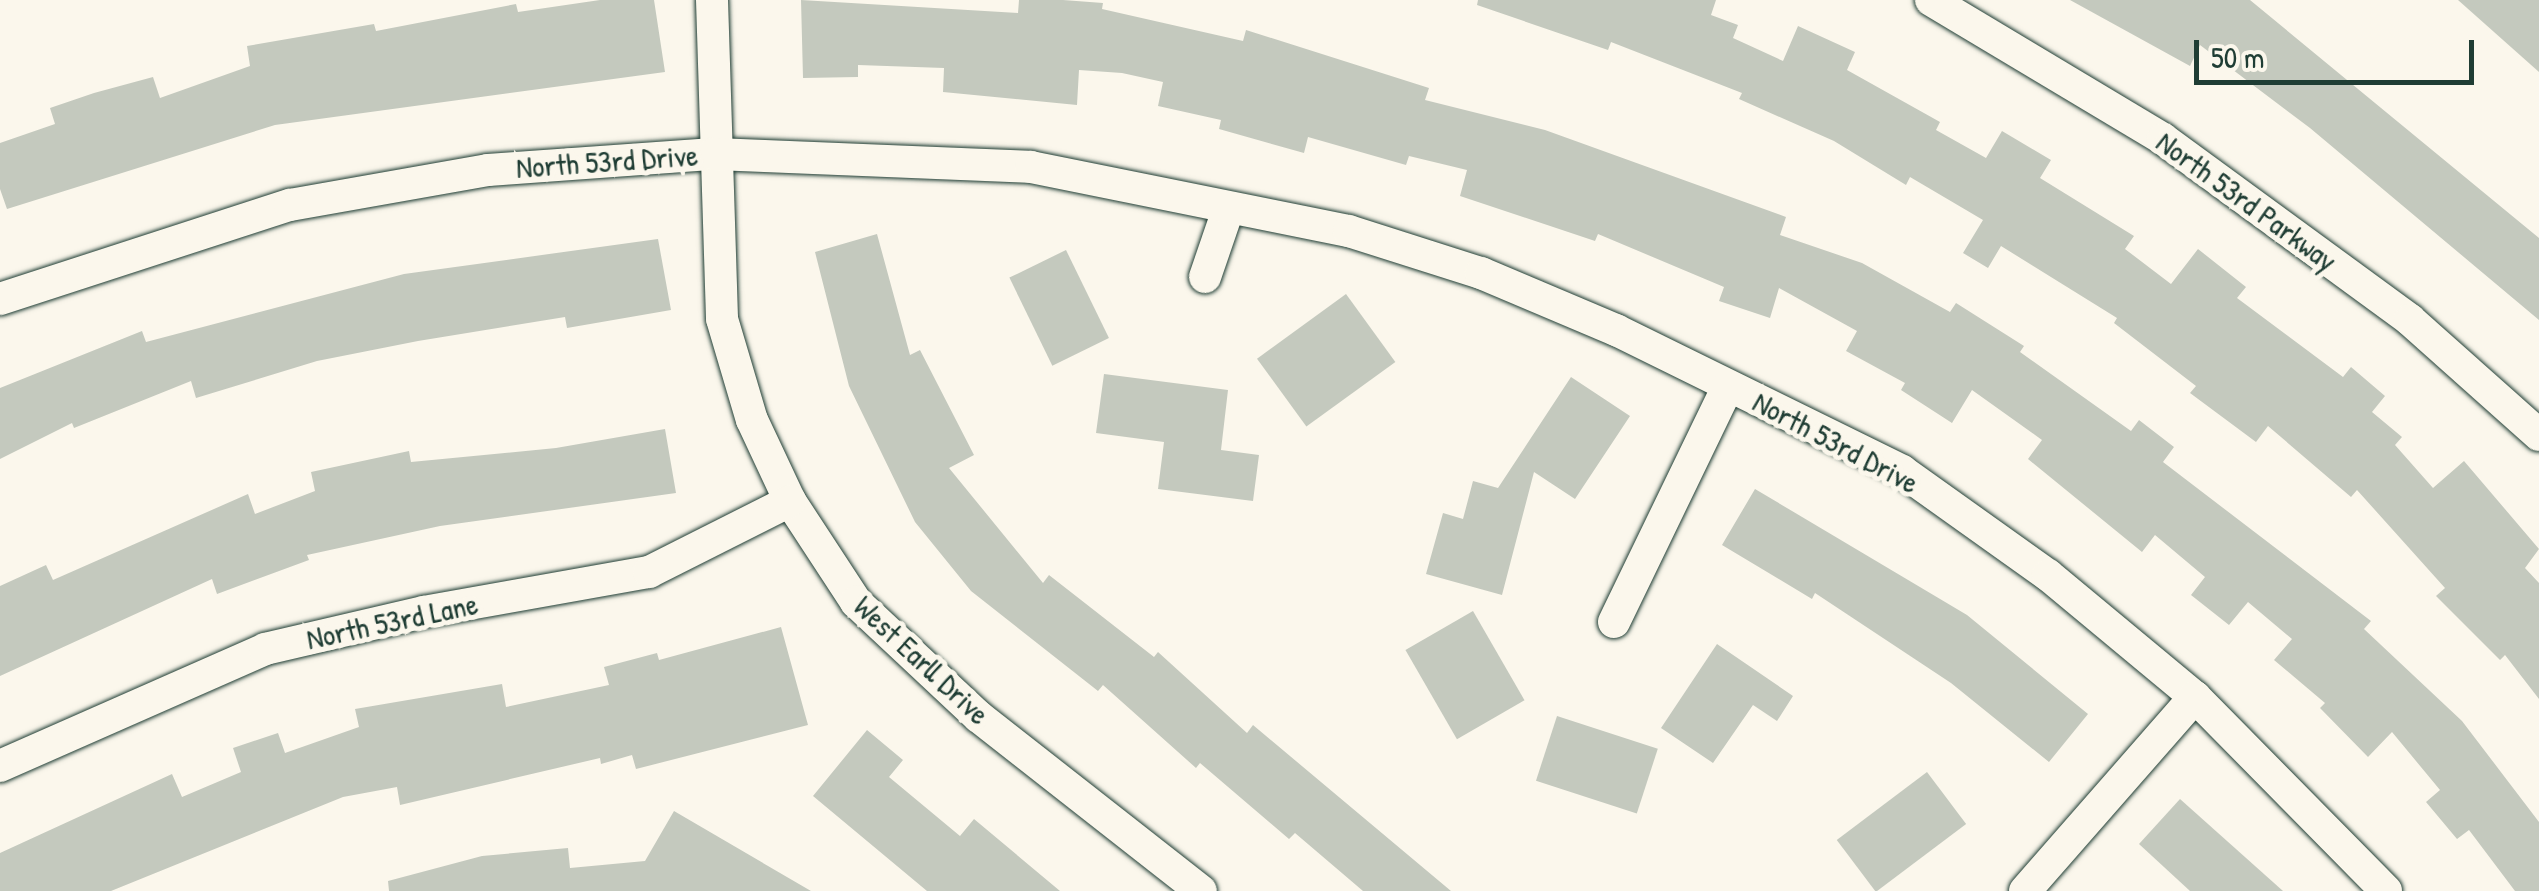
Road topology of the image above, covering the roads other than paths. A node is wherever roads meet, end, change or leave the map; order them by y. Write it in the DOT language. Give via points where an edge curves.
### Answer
graph roads {
  1 [pos="712,0"];
  2 [pos="1931,0"];
  3 [pos="713,154"];
  4 [pos="1228,210"];
  5 [pos="1206,277"];
  6 [pos="0,300"];
  7 [pos="1728,386"];
  8 [pos="2539,435"];
  9 [pos="790,501"];
  10 [pos="1614,622"];
  11 [pos="2195,696"];
  12 [pos="0,766"];
  13 [pos="1201,891"];
  14 [pos="2025,891"];
  15 [pos="2386,891"];
  1 -- 3 [label="street, West Earll Drive"];
  2 -- 8 [label="street, North 53rd Parkway" via="2163,138 2410,320"];
  3 -- 4 [label="street, North 53rd Drive" via="1030,167"];
  3 -- 6 [label="street, North 53rd Drive" via="488,170 290,205"];
  3 -- 9 [label="street, West Earll Drive" via="722,319 752,420"];
  4 -- 5 [label="street"];
  4 -- 7 [label="street, North 53rd Drive" via="1349,232 1481,273"];
  7 -- 10 [label="street"];
  7 -- 11 [label="street, North 53rd Drive" via="1902,472 2048,576"];
  9 -- 12 [label="street, North 53rd Lane" via="649,572 424,612 265,649"];
  9 -- 13 [label="street, West Earll Drive" via="856,602 980,717"];
  11 -- 14 [label="street"];
  11 -- 15 [label="street, North 53rd Drive"];
}
